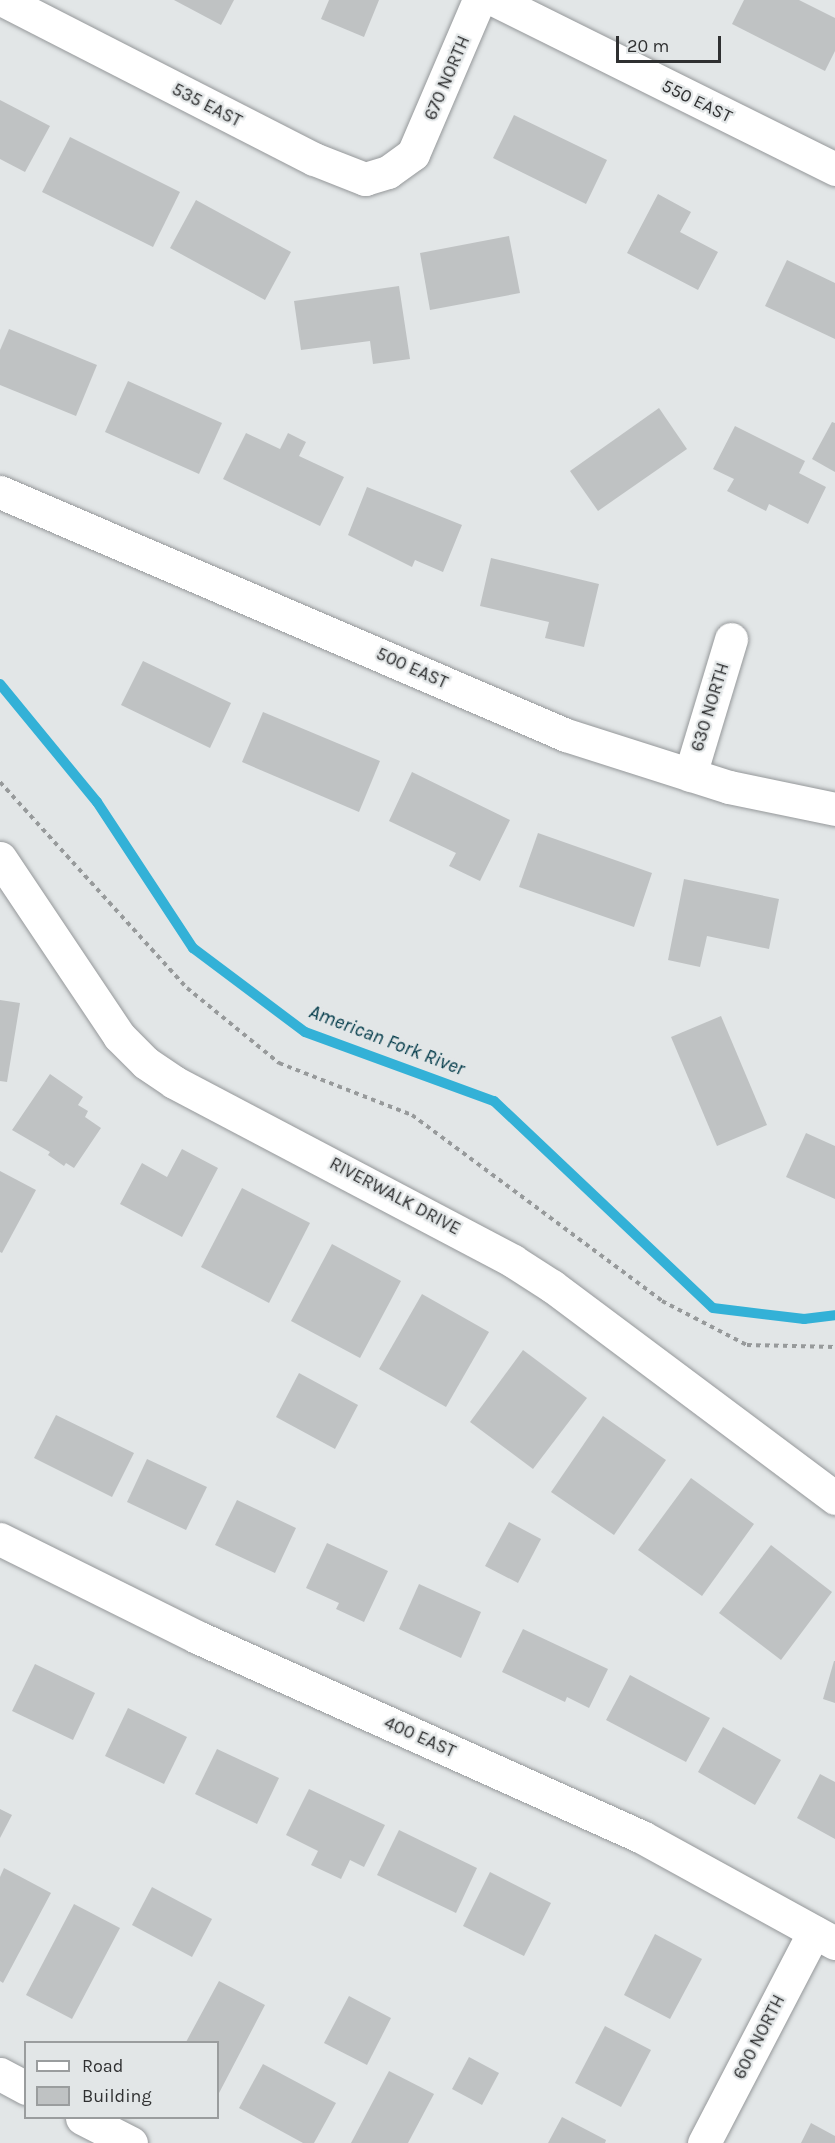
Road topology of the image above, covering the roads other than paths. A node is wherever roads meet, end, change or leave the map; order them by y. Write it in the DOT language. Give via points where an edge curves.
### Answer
graph roads {
  1 [pos="3,0"];
  2 [pos="479,0"];
  3 [pos="495,0"];
  4 [pos="413,154"];
  5 [pos="835,169"];
  6 [pos="0,492"];
  7 [pos="731,639"];
  8 [pos="690,776"];
  9 [pos="835,809"];
  10 [pos="0,858"];
  11 [pos="835,1498"];
  12 [pos="0,1539"];
  13 [pos="824,1938"];
  14 [pos="0,2074"];
  15 [pos="24,2087"];
  16 [pos="84,2119"];
  17 [pos="131,2143"];
  18 [pos="704,2143"];
  1 -- 4 [label="street, 535 EAST" via="338,171 365,179 388,172"];
  2 -- 4 [label="street, 670 NORTH"];
  3 -- 5 [label="street, 550 EAST"];
  6 -- 8 [label="street, 500 EAST" via="566,735"];
  7 -- 8 [label="street, 630 NORTH"];
  8 -- 9 [label="street, 500 EAST"];
  10 -- 11 [label="street, RIVERWALK DRIVE" via="113,1028 146,1063 174,1082 513,1261"];
  12 -- 13 [label="street, 400 EAST" via="197,1637 642,1837"];
  13 -- 18 [label="street, 600 NORTH"];
  14 -- 15 [label="street"];
  16 -- 17 [label="street"];
}
